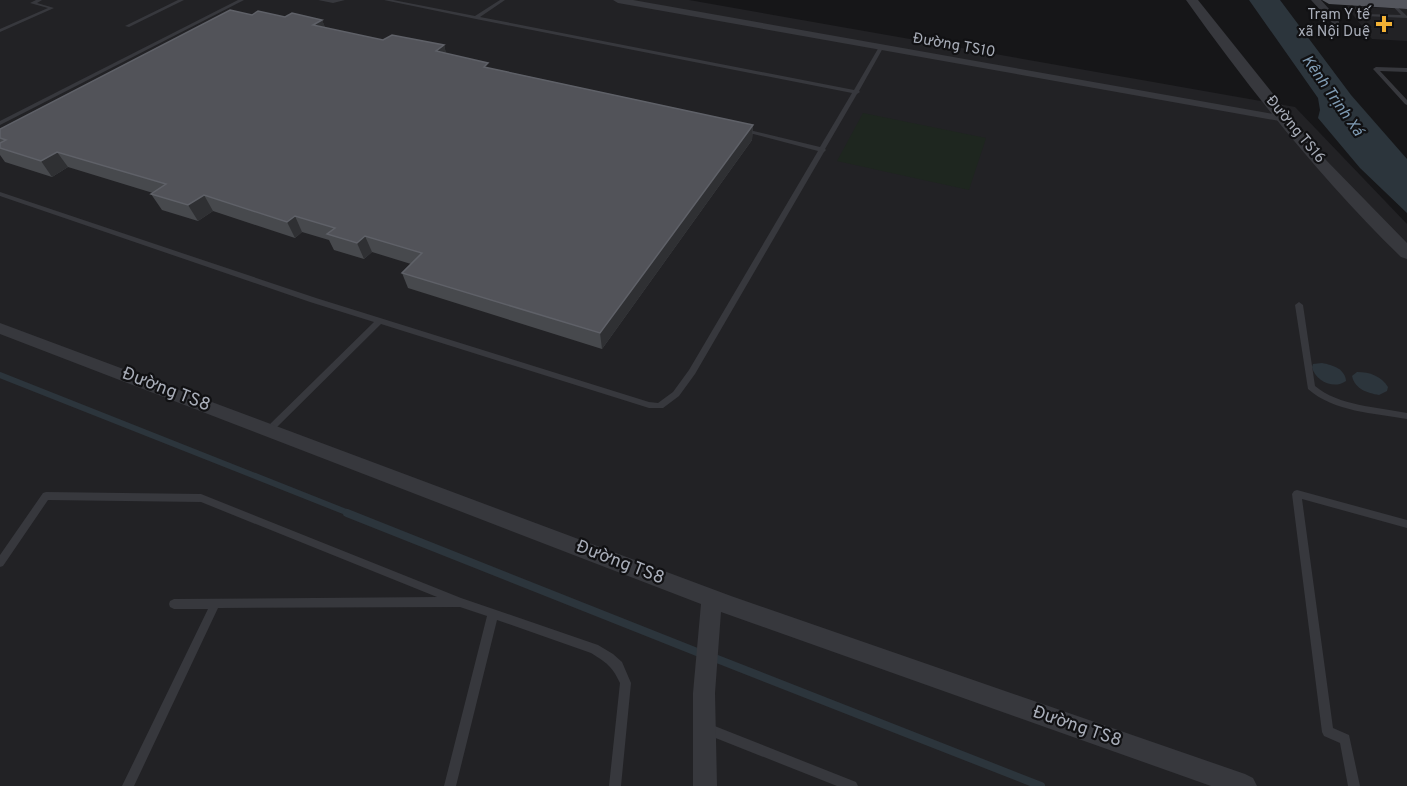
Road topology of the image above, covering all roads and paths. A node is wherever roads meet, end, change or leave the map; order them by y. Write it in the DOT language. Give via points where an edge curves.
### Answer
graph roads {
  1 [pos="40,0"];
  2 [pos="182,0"];
  3 [pos="242,0"];
  4 [pos="320,0"];
  5 [pos="343,0"];
  6 [pos="386,0"];
  7 [pos="503,0"];
  8 [pos="618,0"];
  9 [pos="1192,0"];
  10 [pos="1316,0"];
  11 [pos="1329,0"];
  12 [pos="1402,12"];
  13 [pos="1364,15"];
  14 [pos="476,18"];
  15 [pos="1336,22"];
  16 [pos="1407,24"];
  17 [pos="127,26"];
  18 [pos="0,31"];
  19 [pos="881,48"];
  20 [pos="1407,70"];
  21 [pos="857,92"];
  22 [pos="1407,103"];
  23 [pos="1285,119"];
  24 [pos="0,123"];
  25 [pos="738,129"];
  26 [pos="824,150"];
  27 [pos="0,194"];
  28 [pos="1407,253"];
  29 [pos="1299,305"];
  30 [pos="380,320"];
  31 [pos="0,328"];
  32 [pos="1407,416"];
  33 [pos="270,429"];
  34 [pos="1407,524"];
  35 [pos="0,563"];
  36 [pos="712,598"];
  37 [pos="460,602"];
  38 [pos="174,604"];
  39 [pos="215,604"];
  40 [pos="493,614"];
  41 [pos="704,728"];
  42 [pos="128,786"];
  43 [pos="450,786"];
  44 [pos="615,786"];
  45 [pos="705,786"];
  46 [pos="852,786"];
  47 [pos="1245,786"];
  48 [pos="1354,786"];
  1 -- 18 [label="lane" via="32,3 52,8"];
  2 -- 17 [label="lane"];
  3 -- 24 [label="lane"];
  4 -- 5 [label="lane"];
  6 -- 14 [label="lane"];
  7 -- 14 [label="lane"];
  8 -- 19 [label="street, Đường TS10"];
  9 -- 23 [label="street, Đường TS16"];
  10 -- 15 [label="street"];
  11 -- 12 [label="main road"];
  12 -- 13 [label="lane"];
  12 -- 16 [label="lane"];
  14 -- 21 [label="lane"];
  19 -- 21 [label="lane"];
  19 -- 23 [label="street, Đường TS10"];
  20 -- 22 [label="lane" via="1376,69"];
  21 -- 26 [label="lane"];
  23 -- 28 [label="street, Đường TS16" via="1362,210"];
  25 -- 26 [label="lane"];
  26 -- 30 [label="lane" via="692,372 676,394 660,406"];
  27 -- 30 [label="lane"];
  29 -- 32 [label="lane" via="1311,387 1317,394"];
  30 -- 33 [label="lane"];
  31 -- 33 [label="street, Đường TS8"];
  33 -- 36 [label="street, Đường TS8"];
  34 -- 48 [label="lane" via="1298,494 1328,732 1345,739"];
  35 -- 37 [label="lane" via="46,496 201,498"];
  36 -- 41 [label="street"];
  36 -- 47 [label="street, Đường TS8"];
  37 -- 39 [label="lane"];
  37 -- 40 [label="lane"];
  38 -- 39 [label="lane"];
  39 -- 42 [label="lane"];
  40 -- 43 [label="lane"];
  40 -- 44 [label="lane" via="594,649 618,666 626,682"];
  41 -- 45 [label="street"];
  41 -- 46 [label="lane"];
}
